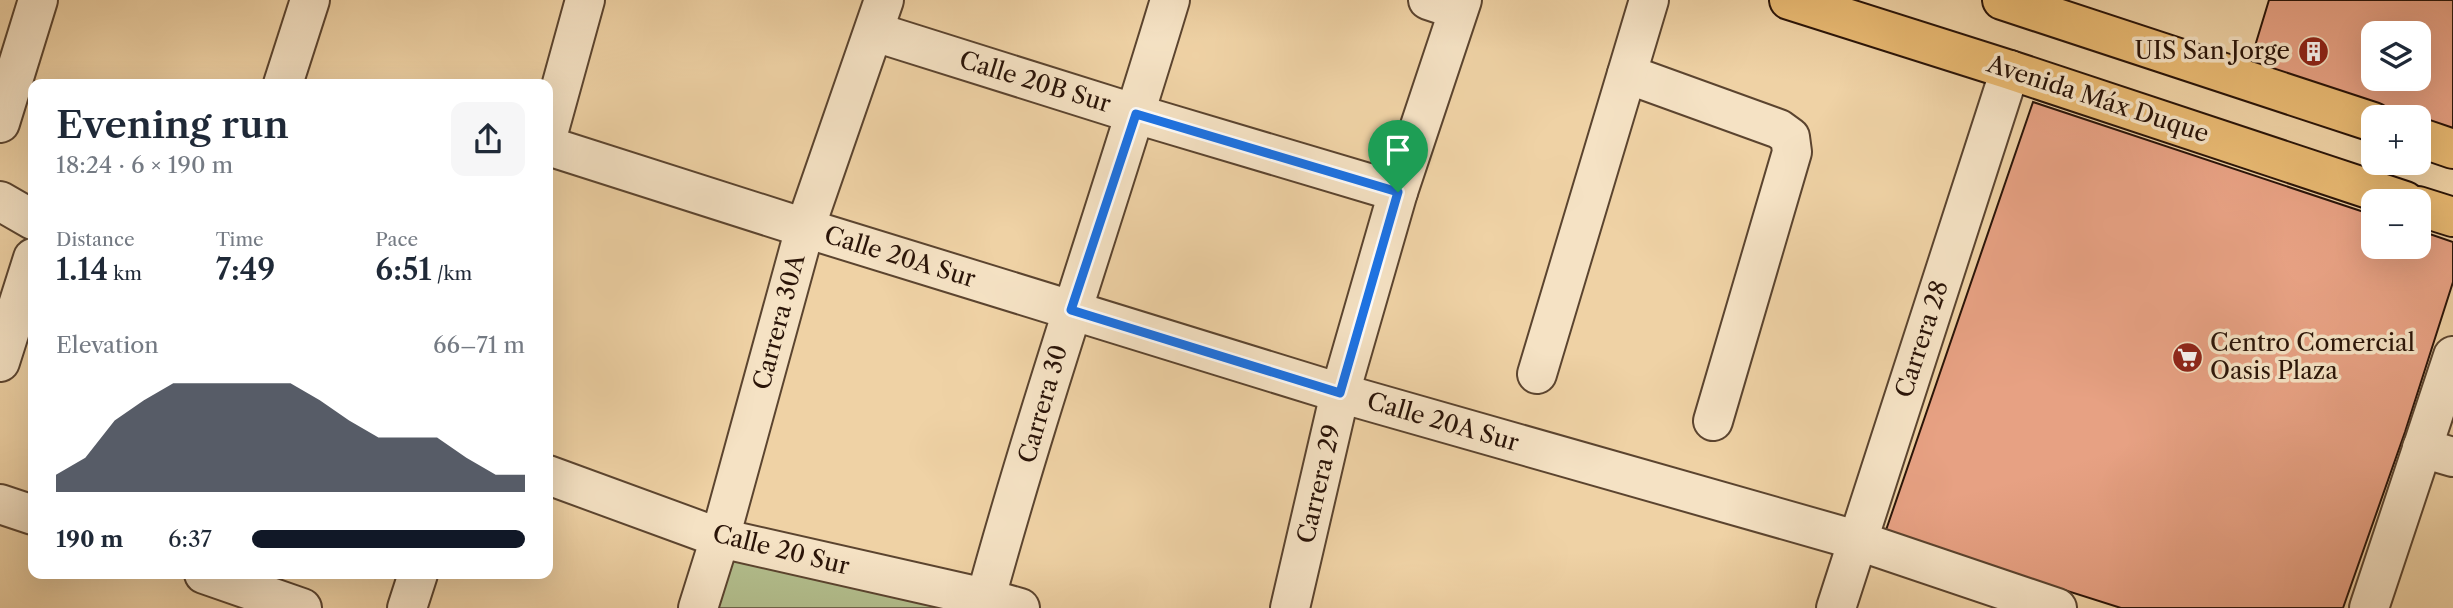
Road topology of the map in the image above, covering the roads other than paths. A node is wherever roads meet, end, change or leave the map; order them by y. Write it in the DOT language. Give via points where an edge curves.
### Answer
graph roads {
  1 [pos="38,0"];
  2 [pos="310,0"];
  3 [pos="585,0"];
  4 [pos="1170,0"];
  5 [pos="1649,0"];
  6 [pos="1789,0"];
  7 [pos="1449,3"];
  8 [pos="2024,3"];
  9 [pos="879,16"];
  10 [pos="2010,70"];
  11 [pos="1627,74"];
  12 [pos="285,79"];
  13 [pos="1136,114"];
  14 [pos="553,116"];
  15 [pos="2361,118"];
  16 [pos="0,123"];
  17 [pos="2431,141"];
  18 [pos="553,148"];
  19 [pos="2453,149"];
  20 [pos="2369,189"];
  21 [pos="1398,192"];
  22 [pos="0,201"];
  23 [pos="2431,210"];
  24 [pos="28,217"];
  25 [pos="2453,217"];
  26 [pos="804,228"];
  27 [pos="28,274"];
  28 [pos="1071,310"];
  29 [pos="2453,356"];
  30 [pos="0,362"];
  31 [pos="1537,374"];
  32 [pos="1340,393"];
  33 [pos="1713,421"];
  34 [pos="2438,453"];
  35 [pos="553,477"];
  36 [pos="0,504"];
  37 [pos="28,513"];
  38 [pos="720,538"];
  39 [pos="1856,540"];
  40 [pos="218,579"];
  41 [pos="416,579"];
  42 [pos="996,605"];
  43 [pos="302,608"];
  44 [pos="407,608"];
  45 [pos="698,608"];
  46 [pos="1290,608"];
  47 [pos="1836,608"];
  48 [pos="2057,608"];
  49 [pos="2369,608"];
  1 -- 16 [label="street"];
  2 -- 12 [label="street"];
  3 -- 14 [label="street"];
  4 -- 13 [label="street, Carrera 30"];
  5 -- 11 [label="street"];
  6 -- 10 [label="main road, Avenida Máx Duque"];
  7 -- 21 [label="street, Carrera 29"];
  8 -- 15 [label="main road"];
  9 -- 13 [label="street, Calle 20B Sur"];
  9 -- 26 [label="street, Carrera 30A"];
  10 -- 20 [label="main road, Avenida Máx Duque"];
  10 -- 39 [label="street, Carrera 28"];
  11 -- 31 [label="street"];
  11 -- 33 [label="street" via="1790,137 1792,152"];
  13 -- 21 [label="street, Calle 20B Sur"];
  13 -- 28 [label="street, Carrera 30"];
  17 -- 19 [label="main road"];
  18 -- 26 [label="street, Calle 20A Sur"];
  21 -- 32 [label="street, Carrera 29"];
  22 -- 24 [label="street"];
  23 -- 25 [label="main road"];
  26 -- 28 [label="street, Calle 20A Sur"];
  26 -- 38 [label="street, Carrera 30A"];
  27 -- 30 [label="street"];
  28 -- 32 [label="street, Calle 20A Sur"];
  28 -- 42 [label="street, Carrera 30"];
  29 -- 34 [label="street"];
  32 -- 39 [label="street, Calle 20A Sur"];
  32 -- 46 [label="street, Carrera 29"];
  34 -- 49 [label="street"];
  35 -- 38 [label="street, Calle 20 Sur"];
  36 -- 37 [label="street"];
  38 -- 42 [label="street, Calle 20 Sur"];
  38 -- 45 [label="street, Carrera 30A"];
  39 -- 47 [label="street, Carrera 28"];
  39 -- 48 [label="street, Calle 20A Sur"];
  40 -- 43 [label="street"];
  41 -- 44 [label="street"];
}
